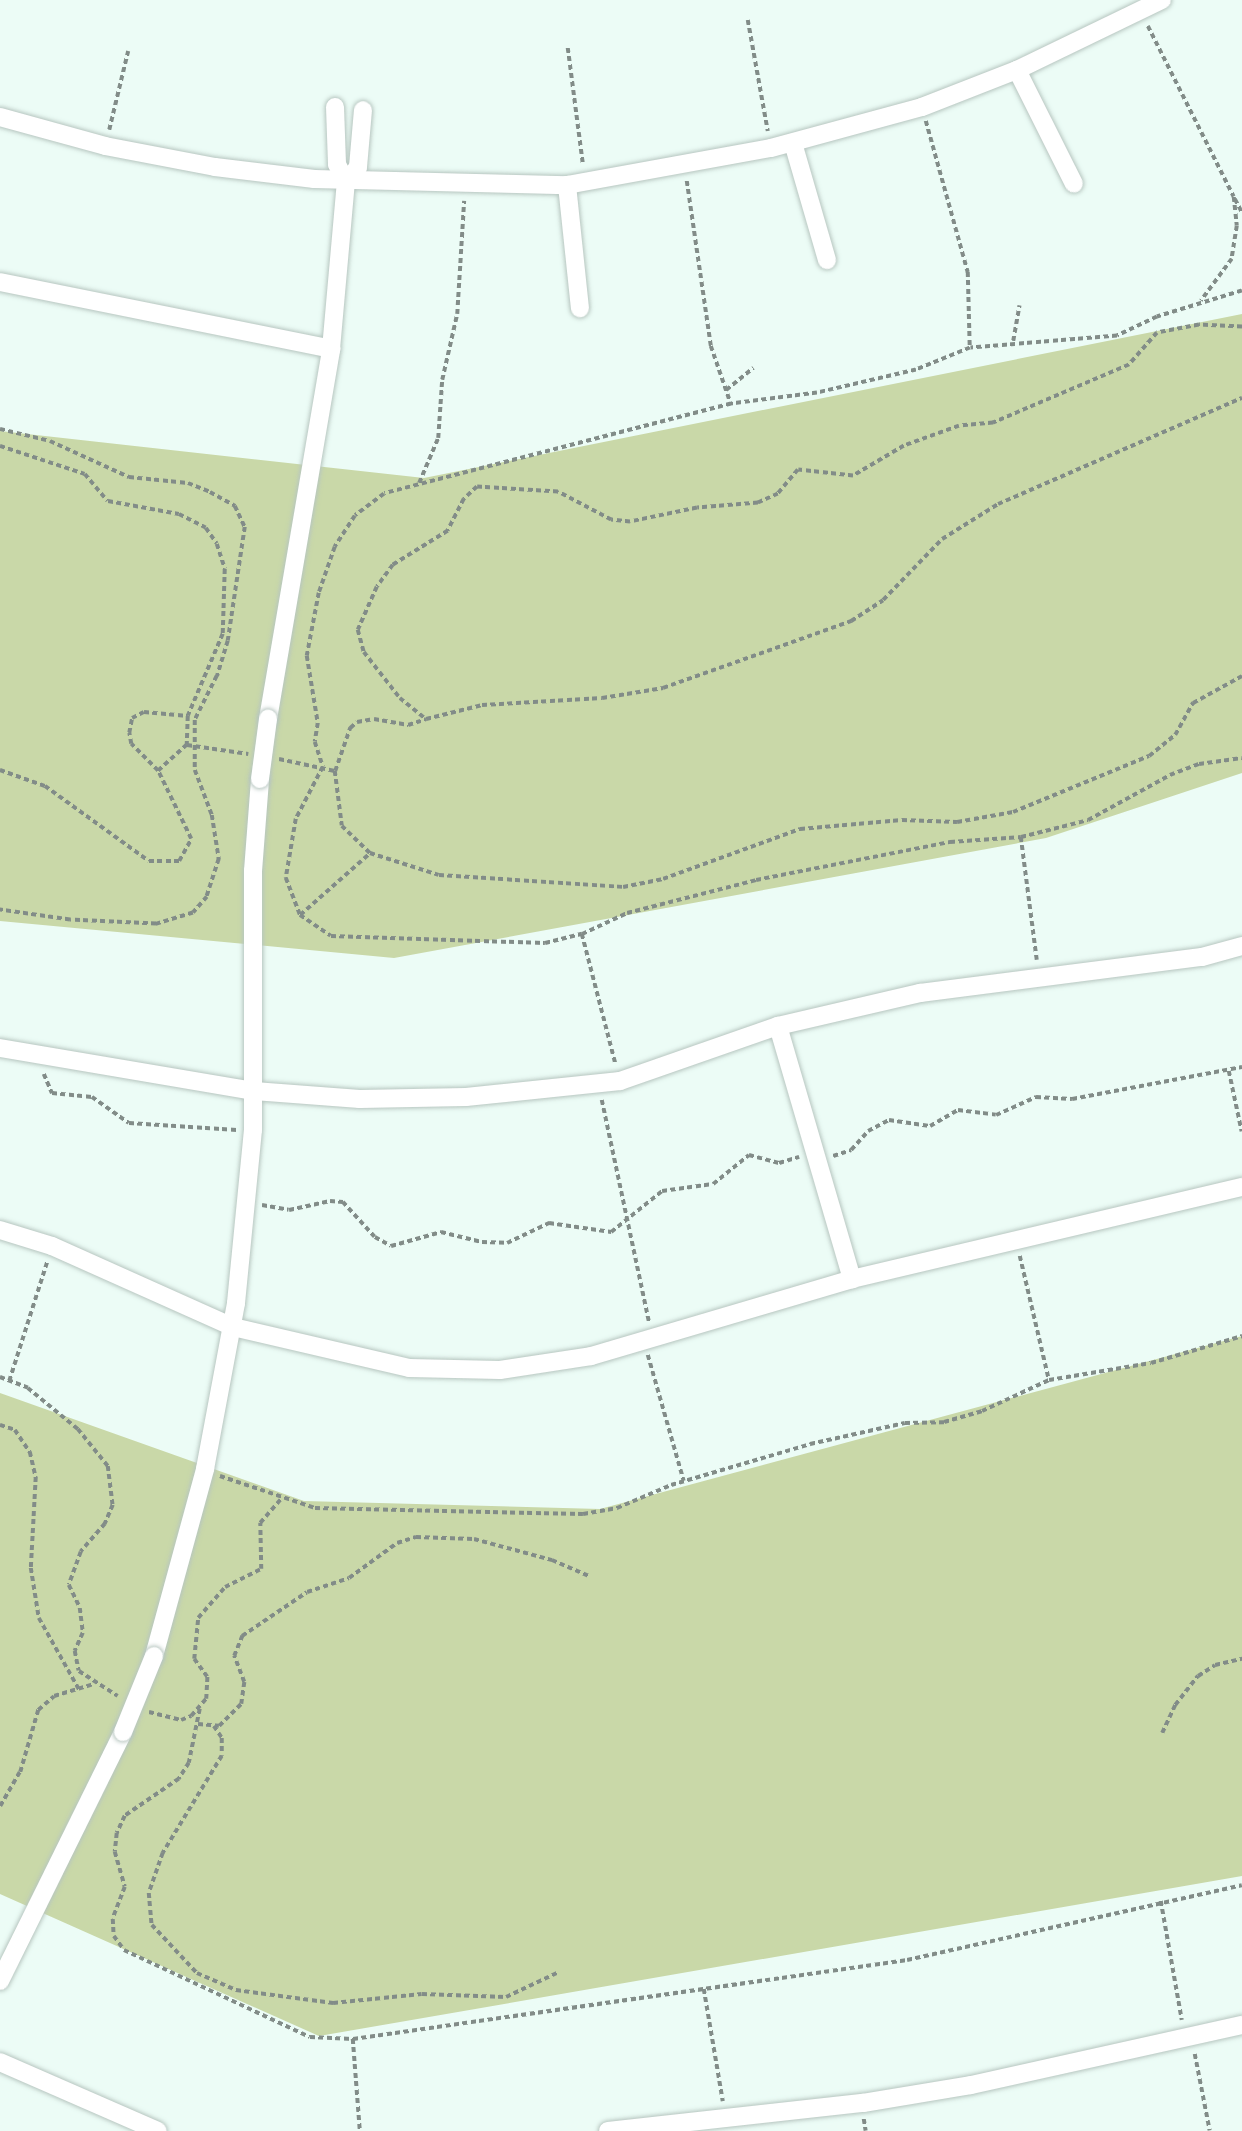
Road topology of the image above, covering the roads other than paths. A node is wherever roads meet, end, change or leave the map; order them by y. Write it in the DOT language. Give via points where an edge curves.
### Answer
graph roads {
  1 [pos="1162,0"];
  2 [pos="1017,70"];
  3 [pos="335,107"];
  4 [pos="363,110"];
  5 [pos="0,117"];
  6 [pos="793,143"];
  7 [pos="346,182"];
  8 [pos="1074,184"];
  9 [pos="567,185"];
  10 [pos="827,260"];
  11 [pos="0,282"];
  12 [pos="580,308"];
  13 [pos="331,348"];
  14 [pos="1242,946"];
  15 [pos="778,1026"];
  16 [pos="0,1048"];
  17 [pos="254,1091"];
  18 [pos="1242,1187"];
  19 [pos="0,1230"];
  20 [pos="852,1279"];
  21 [pos="233,1327"];
  22 [pos="0,1981"];
  23 [pos="1242,2025"];
  24 [pos="0,2062"];
  25 [pos="727,2125"];
  26 [pos="158,2131"];
  27 [pos="608,2131"];
  1 -- 2 [label="street"];
  2 -- 6 [label="street" via="922,107"];
  2 -- 8 [label="street"];
  3 -- 7 [label="street" via="337,164"];
  4 -- 7 [label="street" via="358,167"];
  5 -- 7 [label="street" via="105,146 215,167"];
  6 -- 9 [label="street"];
  6 -- 10 [label="street"];
  7 -- 9 [label="street"];
  7 -- 13 [label="street"];
  9 -- 12 [label="street"];
  11 -- 13 [label="street"];
  13 -- 17 [label="street, bridge" via="260,779 253,871"];
  14 -- 15 [label="street" via="1202,957 920,993"];
  15 -- 17 [label="street" via="620,1081 599,1084 453,1097 360,1099"];
  15 -- 20 [label="street"];
  16 -- 17 [label="street"];
  17 -- 21 [label="street" via="248,1202"];
  18 -- 20 [label="street"];
  19 -- 21 [label="street" via="52,1246"];
  20 -- 21 [label="street" via="648,1341 500,1370 409,1368"];
  21 -- 22 [label="street, bridge" via="205,1469 154,1656 123,1732"];
  23 -- 25 [label="street" via="971,2085"];
  24 -- 26 [label="street"];
  25 -- 27 [label="street"];
}
